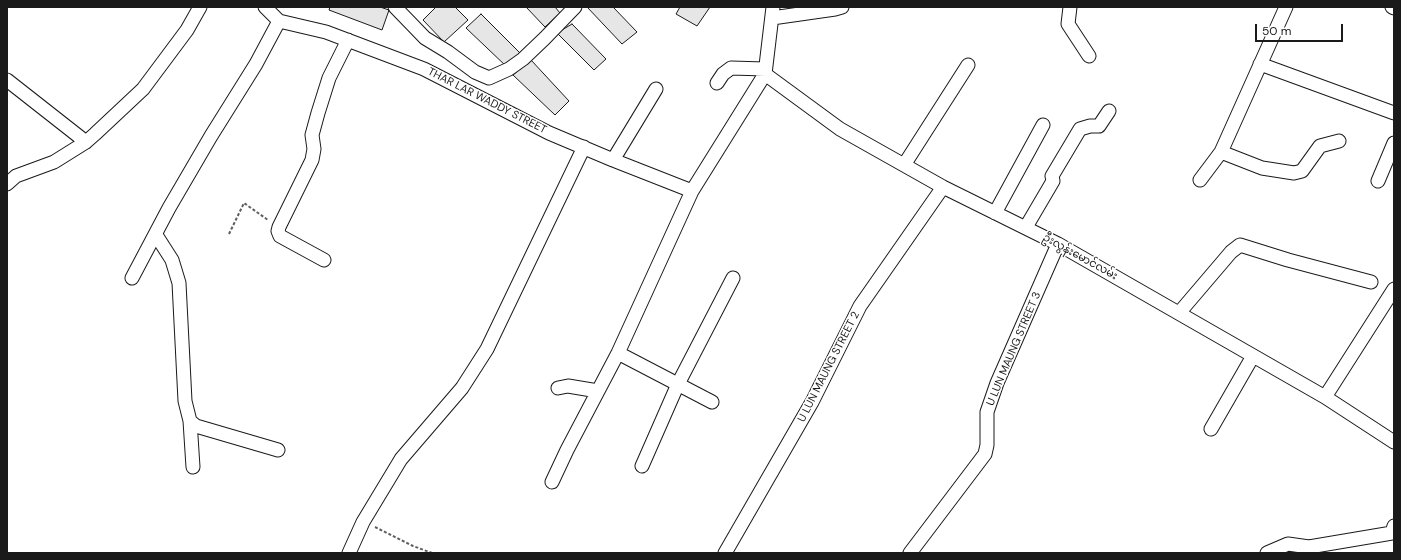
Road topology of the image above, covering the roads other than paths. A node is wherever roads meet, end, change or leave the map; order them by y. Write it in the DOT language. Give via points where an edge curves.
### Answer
graph roads {
  1 [pos="200,7"];
  2 [pos="265,7"];
  3 [pos="395,7"];
  4 [pos="575,7"];
  5 [pos="842,7"];
  6 [pos="1070,7"];
  7 [pos="1286,7"];
  8 [pos="772,13"];
  9 [pos="279,21"];
  10 [pos="348,40"];
  11 [pos="1088,56"];
  12 [pos="1260,64"];
  13 [pos="968,65"];
  14 [pos="765,71"];
  15 [pos="7,80"];
  16 [pos="717,83"];
  17 [pos="656,89"];
  18 [pos="1109,111"];
  19 [pos="1394,113"];
  20 [pos="1043,125"];
  21 [pos="1339,141"];
  22 [pos="86,142"];
  23 [pos="1394,143"];
  24 [pos="584,148"];
  25 [pos="1221,152"];
  26 [pos="613,160"];
  27 [pos="904,165"];
  28 [pos="1200,180"];
  29 [pos="1378,181"];
  30 [pos="7,184"];
  31 [pos="943,187"];
  32 [pos="692,191"];
  33 [pos="995,213"];
  34 [pos="1026,227"];
  35 [pos="156,234"];
  36 [pos="1058,244"];
  37 [pos="324,260"];
  38 [pos="132,278"];
  39 [pos="734,278"];
  40 [pos="1371,282"];
  41 [pos="1394,289"];
  42 [pos="1179,313"];
  43 [pos="618,353"];
  44 [pos="1253,356"];
  45 [pos="678,384"];
  46 [pos="558,388"];
  47 [pos="598,392"];
  48 [pos="1325,397"];
  49 [pos="712,402"];
  50 [pos="190,422"];
  51 [pos="1211,429"];
  52 [pos="1394,442"];
  53 [pos="278,450"];
  54 [pos="642,466"];
  55 [pos="193,467"];
  56 [pos="552,482"];
  57 [pos="1393,529"];
  58 [pos="349,553"];
  59 [pos="725,553"];
  60 [pos="910,553"];
  61 [pos="1267,553"];
  1 -- 22 [label="street" via="187,30 143,89"];
  2 -- 9 [label="street"];
  3 -- 4 [label="street" via="425,38 475,72 489,78 523,59"];
  5 -- 8 [label="street" via="835,10"];
  6 -- 11 [label="street" via="1068,24"];
  7 -- 12 [label="street"];
  8 -- 14 [label="street"];
  9 -- 10 [label="street, THAR LAR WADDY STREET"];
  9 -- 35 [label="street"];
  10 -- 24 [label="street, THAR LAR WADDY STREET" via="424,69 549,133"];
  10 -- 37 [label="street" via="329,78 318,113 312,135 312,160 278,231 280,236"];
  12 -- 19 [label="street"];
  12 -- 25 [label="street"];
  13 -- 27 [label="street"];
  14 -- 16 [label="street" via="731,68"];
  14 -- 27 [label="street, ဦးလွန်းမောင်လမ်း" via="840,129"];
  14 -- 32 [label="street"];
  15 -- 22 [label="street"];
  17 -- 26 [label="street"];
  18 -- 34 [label="street" via="1099,126 1080,129"];
  20 -- 33 [label="street"];
  21 -- 25 [label="street" via="1320,146 1302,171 1294,173 1262,168"];
  22 -- 30 [label="street" via="54,162 16,176"];
  23 -- 29 [label="street"];
  24 -- 26 [label="street, THAR LAR WADDY STREET"];
  24 -- 58 [label="street" via="487,349 462,388 401,459 363,522"];
  25 -- 28 [label="street"];
  26 -- 32 [label="street, THAR LAR WADDY STREET"];
  27 -- 31 [label="street, ဦးလွန်းမောင်လမ်း"];
  31 -- 33 [label="street, ဦးလွန်းမောင်လမ်း"];
  31 -- 59 [label="street, U LUN MAUNG STREET 2" via="860,306 812,402"];
  32 -- 43 [label="street"];
  33 -- 34 [label="street, ဦးလွန်းမောင်လမ်း"];
  34 -- 36 [label="street, ဦးလွန်းမောင်လမ်း"];
  35 -- 38 [label="street"];
  35 -- 50 [label="street" via="172,260 179,283 185,401"];
  36 -- 42 [label="street, ဦးလွန်းမောင်လမ်း"];
  36 -- 60 [label="street, U LUN MAUNG STREET 3" via="997,383 987,412 987,445 984,454"];
  39 -- 45 [label="street"];
  40 -- 42 [label="street" via="1240,246 1231,252"];
  41 -- 48 [label="street"];
  42 -- 44 [label="street, ဦးလွန်းမောင်လမ်း"];
  43 -- 45 [label="street"];
  43 -- 47 [label="street"];
  44 -- 48 [label="street, ဦးလွန်းမောင်လမ်း"];
  44 -- 51 [label="street"];
  45 -- 49 [label="street"];
  45 -- 54 [label="street"];
  46 -- 47 [label="street" via="568,386"];
  47 -- 56 [label="street"];
  48 -- 52 [label="street, ဦးလွန်းမောင်လမ်း"];
  50 -- 53 [label="street"];
  50 -- 55 [label="street"];
  57 -- 61 [label="street" via="1309,547 1288,544"];
}
